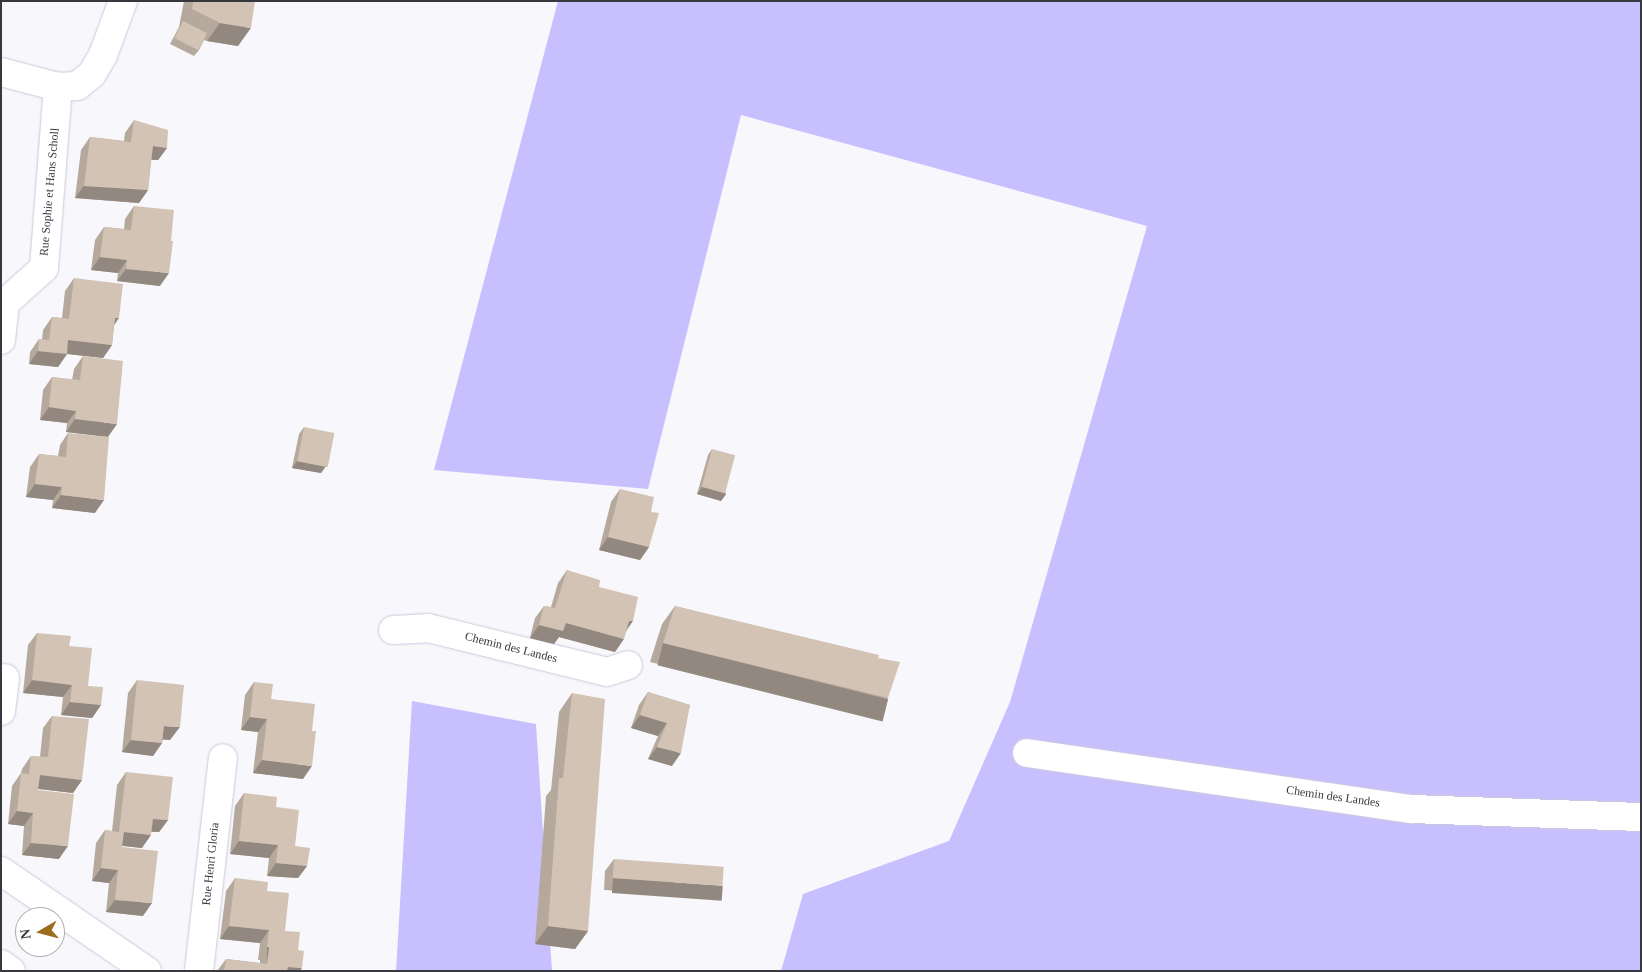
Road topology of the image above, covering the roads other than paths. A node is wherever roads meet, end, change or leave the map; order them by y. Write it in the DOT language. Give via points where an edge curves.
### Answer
graph roads {
  1 [pos="123,1"];
  2 [pos="1,72"];
  3 [pos="58,87"];
  4 [pos="1,340"];
  5 [pos="394,630"];
  6 [pos="628,665"];
  7 [pos="5,678"];
  8 [pos="1,711"];
  9 [pos="1027,752"];
  10 [pos="223,758"];
  11 [pos="1641,817"];
  12 [pos="1,871"];
  13 [pos="1,964"];
  14 [pos="11,971"];
  15 [pos="147,971"];
  16 [pos="199,971"];
  1 -- 3 [label="street" via="103,55 92,74 77,86"];
  2 -- 3 [label="street"];
  3 -- 4 [label="street, Rue Sophie et Hans Scholl" via="44,268 6,303"];
  5 -- 6 [label="street, Chemin des Landes" via="428,628 607,672"];
  7 -- 8 [label="street"];
  9 -- 11 [label="street, Chemin des Landes" via="1410,809"];
  10 -- 16 [label="street, Rue Henri Gloria"];
  12 -- 15 [label="street"];
  13 -- 14 [label="street"];
}
